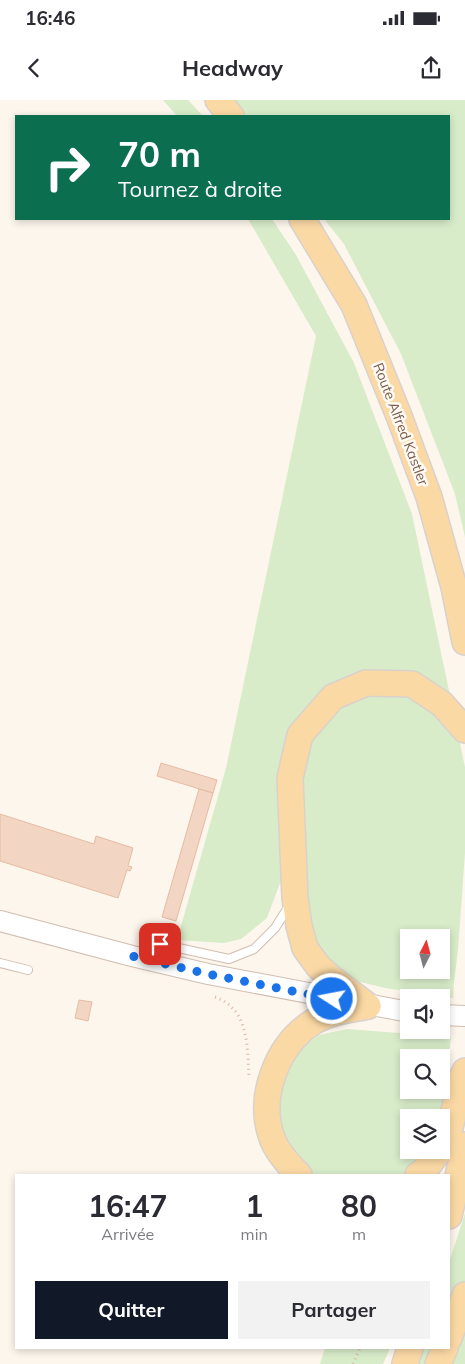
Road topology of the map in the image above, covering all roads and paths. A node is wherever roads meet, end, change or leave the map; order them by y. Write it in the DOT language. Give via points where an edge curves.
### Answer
graph roads {
  1 [pos="218,100"];
  2 [pos="230,115"];
  3 [pos="303,220"];
  4 [pos="399,416"];
  5 [pos="465,564"];
  6 [pos="465,642"];
  7 [pos="465,730"];
  8 [pos="295,898"];
  9 [pos="0,921"];
  10 [pos="132,956"];
  11 [pos="0,962"];
  12 [pos="28,970"];
  13 [pos="209,995"];
  14 [pos="368,1006"];
  15 [pos="400,1011"];
  16 [pos="450,1015"];
  17 [pos="465,1016"];
  18 [pos="465,1071"];
  19 [pos="249,1081"];
  20 [pos="450,1128"];
  21 [pos="465,1145"];
  22 [pos="432,1159"];
  23 [pos="298,1174"];
  24 [pos="420,1174"];
  25 [pos="450,1212"];
  26 [pos="465,1296"];
  27 [pos="450,1335"];
  28 [pos="360,1349"];
  29 [pos="410,1349"];
  30 [pos="445,1349"];
  31 [pos="353,1364"];
  32 [pos="405,1364"];
  33 [pos="438,1364"];
  1 -- 2 [label="main road"];
  3 -- 4 [label="main road, Route Alfred Kastler" via="354,305"];
  4 -- 5 [label="main road" via="444,501"];
  4 -- 6 [label="main road, Route Alfred Kastler" via="429,497 454,587"];
  7 -- 8 [label="main road" via="442,704 412,684 366,682 333,696 300,735 290,778"];
  8 -- 10 [label="lane" via="275,928 254,949 229,959 160,944"];
  8 -- 14 [label="main road" via="305,948 331,978"];
  9 -- 10 [label="street"];
  10 -- 14 [label="street"];
  11 -- 12 [label="lane"];
  13 -- 19 [label="path" via="226,1001 239,1016 247,1051"];
  14 -- 15 [label="street"];
  14 -- 23 [label="main road" via="315,1020 304,1028 278,1061 270,1083 268,1119 279,1152"];
  16 -- 17 [label="street"];
  18 -- 20 [label="main road"];
  21 -- 25 [label="main road"];
  22 -- 24 [label="main road"];
  26 -- 27 [label="main road"];
  28 -- 31 [label="path"];
  29 -- 32 [label="main road"];
  30 -- 33 [label="main road"];
}
